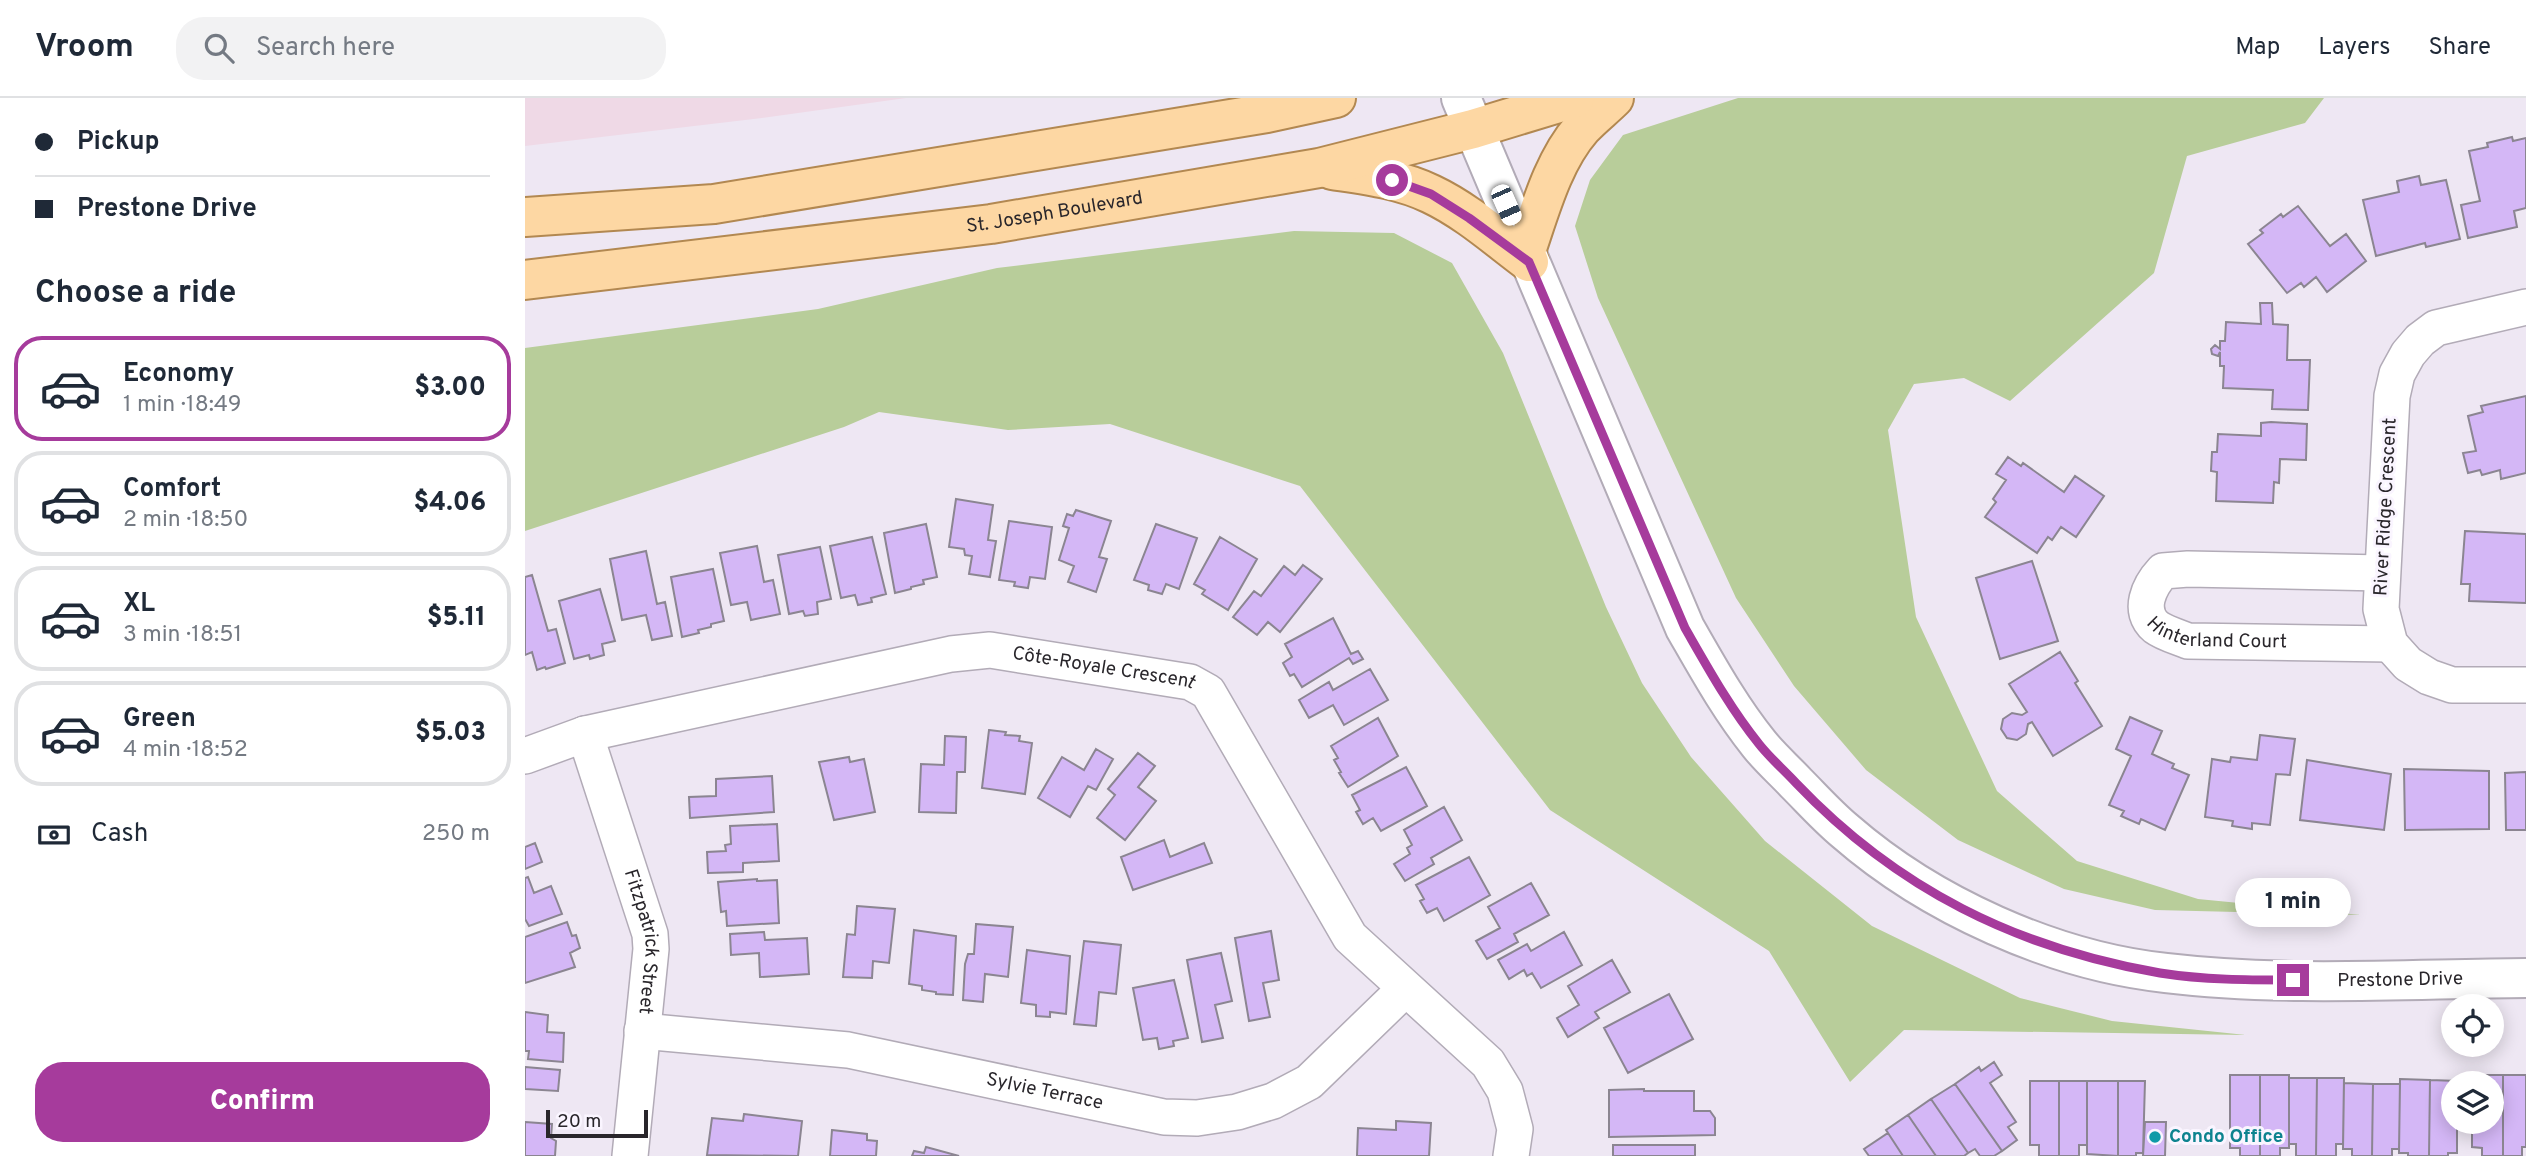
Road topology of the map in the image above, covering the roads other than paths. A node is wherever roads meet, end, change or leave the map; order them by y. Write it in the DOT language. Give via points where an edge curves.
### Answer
graph roads {
  1 [pos="1575,98"];
  2 [pos="1614,98"];
  3 [pos="1323,100"];
  4 [pos="1467,113"];
  5 [pos="1319,168"];
  6 [pos="525,217"];
  7 [pos="1528,256"];
  8 [pos="525,280"];
  9 [pos="2526,307"];
  10 [pos="2382,573"];
  11 [pos="2390,644"];
  12 [pos="2526,685"];
  13 [pos="585,734"];
  14 [pos="525,756"];
  15 [pos="2526,978"];
  16 [pos="1405,989"];
  17 [pos="642,1031"];
  18 [pos="630,1156"];
  19 [pos="1511,1156"];
  1 -- 4 [label="main road, St. Joseph Boulevard"];
  2 -- 7 [label="main road" via="1581,129 1560,162 1541,206"];
  3 -- 6 [label="main road" via="714,204"];
  4 -- 5 [label="main road, St. Joseph Boulevard"];
  4 -- 7 [label="street, Prestone Drive"];
  5 -- 7 [label="main road" via="1392,180 1431,194"];
  5 -- 8 [label="main road, St. Joseph Boulevard" via="991,224"];
  7 -- 15 [label="street, Prestone Drive" via="1685,628 1715,681 1761,746 1844,831 1873,854 1941,898 2011,931 2088,958 2162,973 2234,979"];
  9 -- 10 [label="street, River Ridge Crescent" via="2436,328 2408,354 2397,374"];
  10 -- 11 [label="street, River Ridge Crescent" via="2381,609"];
  10 -- 11 [label="street, Hinterland Court" via="2163,572 2147,593 2146,609 2157,628 2188,640"];
  11 -- 12 [label="street" via="2408,664 2452,685"];
  13 -- 14 [label="street, Côte-Royale Crescent"];
  13 -- 16 [label="street, Côte-Royale Crescent" via="977,651 1190,681 1208,692 1350,937"];
  13 -- 17 [label="street, Fitzpatrick Street" via="650,934"];
  16 -- 17 [label="street, Sylvie Terrace" via="1309,1082 1273,1101 1197,1118 1164,1117 848,1050"];
  16 -- 19 [label="street, Côte-Royale Crescent" via="1488,1063 1505,1091 1515,1129"];
  17 -- 18 [label="street, Fitzpatrick Street"];
}
